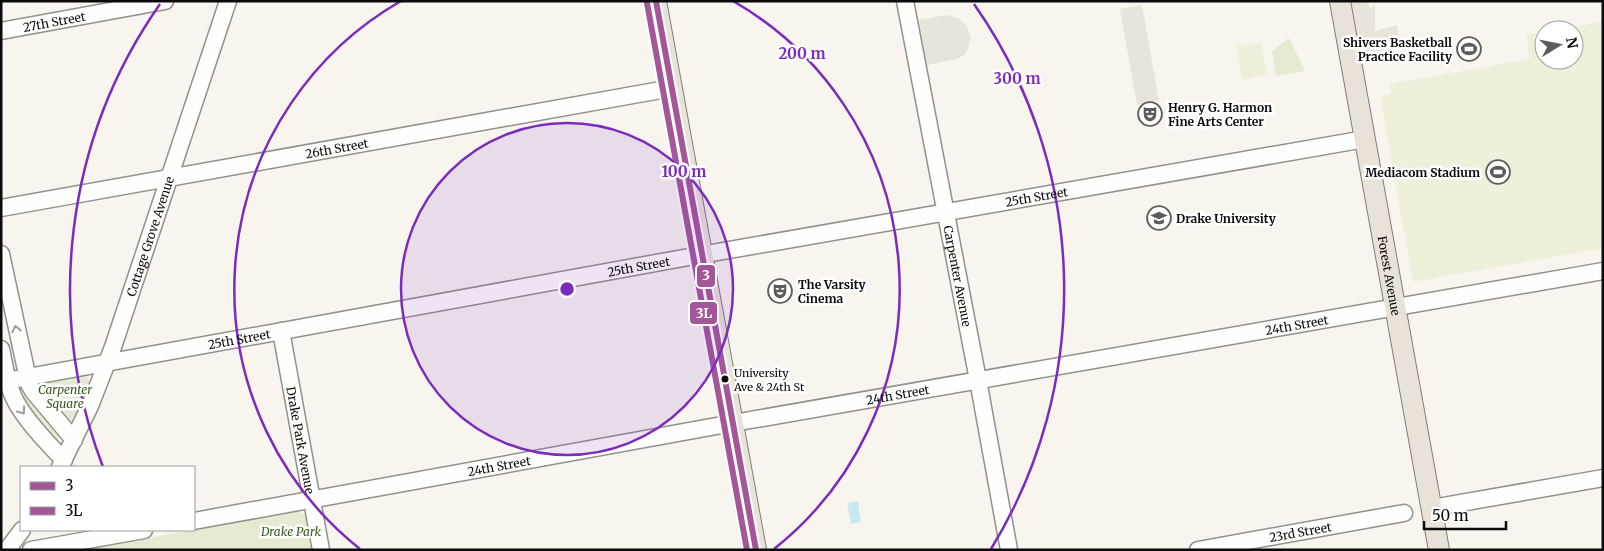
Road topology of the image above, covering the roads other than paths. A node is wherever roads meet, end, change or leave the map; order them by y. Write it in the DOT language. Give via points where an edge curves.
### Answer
graph roads {
  1 [pos="165,1"];
  2 [pos="656,1"];
  3 [pos="905,1"];
  4 [pos="1340,1"];
  5 [pos="232,2"];
  6 [pos="1,31"];
  7 [pos="672,88"];
  8 [pos="1365,140"];
  9 [pos="170,177"];
  10 [pos="1,208"];
  11 [pos="946,213"];
  12 [pos="1,254"];
  13 [pos="703,255"];
  14 [pos="1603,270"];
  15 [pos="1395,307"];
  16 [pos="281,331"];
  17 [pos="1,349"];
  18 [pos="108,362"];
  19 [pos="26,377"];
  20 [pos="978,380"];
  21 [pos="4,381"];
  22 [pos="733,423"];
  23 [pos="74,440"];
  24 [pos="62,464"];
  25 [pos="1603,478"];
  26 [pos="312,499"];
  27 [pos="1432,508"];
  28 [pos="1404,513"];
  29 [pos="195,520"];
  30 [pos="21,531"];
  31 [pos="138,531"];
  32 [pos="7,550"];
  33 [pos="31,550"];
  34 [pos="322,550"];
  35 [pos="756,550"];
  36 [pos="1009,550"];
  37 [pos="1198,550"];
  38 [pos="1439,550"];
  1 -- 6 [label="street, 27th Street"];
  2 -- 7 [label="main road"];
  3 -- 11 [label="street, Carpenter Avenue"];
  4 -- 8 [label="main road, Forest Avenue"];
  5 -- 9 [label="street, Cottage Grove Avenue"];
  7 -- 9 [label="street, 26th Street"];
  7 -- 13 [label="main road"];
  8 -- 11 [label="street, 25th Street"];
  8 -- 15 [label="main road, Forest Avenue"];
  9 -- 10 [label="street, 26th Street"];
  9 -- 18 [label="street, Cottage Grove Avenue"];
  11 -- 13 [label="street, 25th Street"];
  11 -- 20 [label="street, Carpenter Avenue"];
  19 -- 12 [label="street, one-way"];
  13 -- 16 [label="street, 25th Street"];
  13 -- 22 [label="main road"];
  14 -- 15 [label="street, 24th Street"];
  15 -- 20 [label="street, 24th Street"];
  15 -- 27 [label="main road, Forest Avenue"];
  16 -- 18 [label="street, 25th Street"];
  16 -- 26 [label="street, Drake Park Avenue"];
  17 -- 21 [label="street"];
  18 -- 19 [label="street, 25th Street"];
  18 -- 23 [label="street, Cottage Grove Avenue"];
  19 -- 21 [label="street, 25th Street"];
  19 -- 23 [label="street" via="33,391"];
  20 -- 22 [label="street, 24th Street"];
  20 -- 36 [label="street, Carpenter Avenue"];
  21 -- 24 [label="street, one-way"];
  22 -- 26 [label="street, 24th Street"];
  22 -- 35 [label="main road"];
  23 -- 24 [label="street, Cottage Grove Avenue"];
  25 -- 27 [label="street"];
  26 -- 29 [label="street, 24th Street"];
  26 -- 34 [label="street, Drake Park Avenue"];
  27 -- 38 [label="main road, Forest Avenue"];
  28 -- 37 [label="street, 23rd Street"];
  30 -- 32 [label="street"];
  31 -- 33 [label="street"];
}
